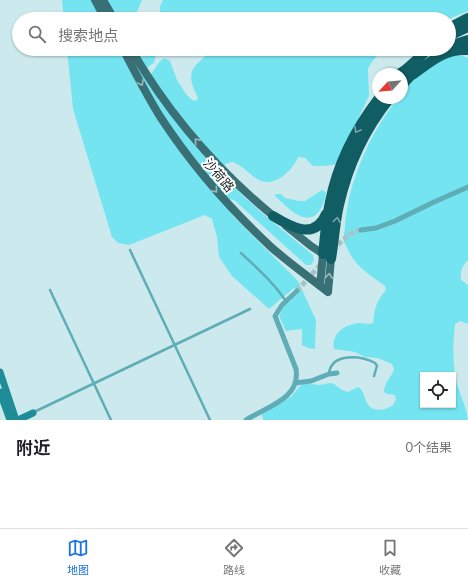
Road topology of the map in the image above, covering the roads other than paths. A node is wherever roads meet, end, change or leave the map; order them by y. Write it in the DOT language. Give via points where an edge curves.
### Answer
graph roads {
  1 [pos="95,0"];
  2 [pos="104,0"];
  3 [pos="102,12"];
  4 [pos="110,12"];
  5 [pos="468,18"];
  6 [pos="456,24"];
  7 [pos="468,27"];
  8 [pos="456,33"];
  9 [pos="468,40"];
  10 [pos="456,44"];
  11 [pos="456,50"];
  12 [pos="468,50"];
  13 [pos="126,56"];
  14 [pos="135,56"];
  15 [pos="414,56"];
  16 [pos="421,56"];
  17 [pos="433,56"];
  18 [pos="440,56"];
  19 [pos="401,68"];
  20 [pos="407,68"];
  21 [pos="412,75"];
  22 [pos="408,79"];
  23 [pos="375,104"];
  24 [pos="386,104"];
  25 [pos="468,187"];
  26 [pos="330,201"];
  27 [pos="274,216"];
  28 [pos="361,230"];
  29 [pos="130,250"];
  30 [pos="241,253"];
  31 [pos="327,256"];
  32 [pos="320,286"];
  33 [pos="50,290"];
  34 [pos="296,291"];
  35 [pos="286,301"];
  36 [pos="250,309"];
  37 [pos="175,345"];
  38 [pos="0,372"];
  39 [pos="337,373"];
  40 [pos="329,374"];
  41 [pos="374,376"];
  42 [pos="295,383"];
  43 [pos="93,384"];
  44 [pos="0,392"];
  45 [pos="33,413"];
  46 [pos="10,420"];
  47 [pos="17,420"];
  48 [pos="111,420"];
  49 [pos="210,420"];
  50 [pos="246,420"];
  1 -- 3 [label="main road"];
  2 -- 4 [label="main road"];
  5 -- 6 [label="highway"];
  7 -- 8 [label="highway"];
  9 -- 10 [label="highway"];
  11 -- 12 [label="highway"];
  13 -- 32 [label="main road, 沙荷路, one-way" via="160,117 205,178 261,237"];
  27 -- 14 [label="main road, 沙荷路, one-way" via="228,174 194,137 160,94"];
  15 -- 19 [label="highway"];
  16 -- 20 [label="highway"];
  17 -- 21 [label="highway"];
  18 -- 21 [label="highway"];
  21 -- 22 [label="highway"];
  23 -- 26 [label="highway, one-way" via="351,142"];
  31 -- 24 [label="highway, one-way" via="351,165 370,127"];
  25 -- 28 [label="street" via="381,227"];
  26 -- 27 [label="highway" via="322,214 306,224"];
  26 -- 31 [label="highway"];
  27 -- 31 [label="main road, 沙荷路"];
  29 -- 37 [label="lane"];
  30 -- 35 [label="lane" via="264,274"];
  31 -- 32 [label="main road"];
  32 -- 31 [label="main road, 沙荷路, one-way" via="328,292"];
  33 -- 43 [label="lane"];
  34 -- 35 [label="street"];
  35 -- 42 [label="street" via="275,316 296,369"];
  36 -- 37 [label="lane"];
  37 -- 43 [label="lane"];
  37 -- 49 [label="lane"];
  38 -- 47 [label="main road"];
  39 -- 40 [label="street"];
  40 -- 41 [label="lane" via="336,361 358,357 376,363"];
  40 -- 42 [label="street" via="311,381"];
  42 -- 50 [label="street" via="287,396"];
  43 -- 45 [label="lane"];
  43 -- 48 [label="lane"];
  44 -- 46 [label="main road"];
  45 -- 47 [label="main road"];
}
